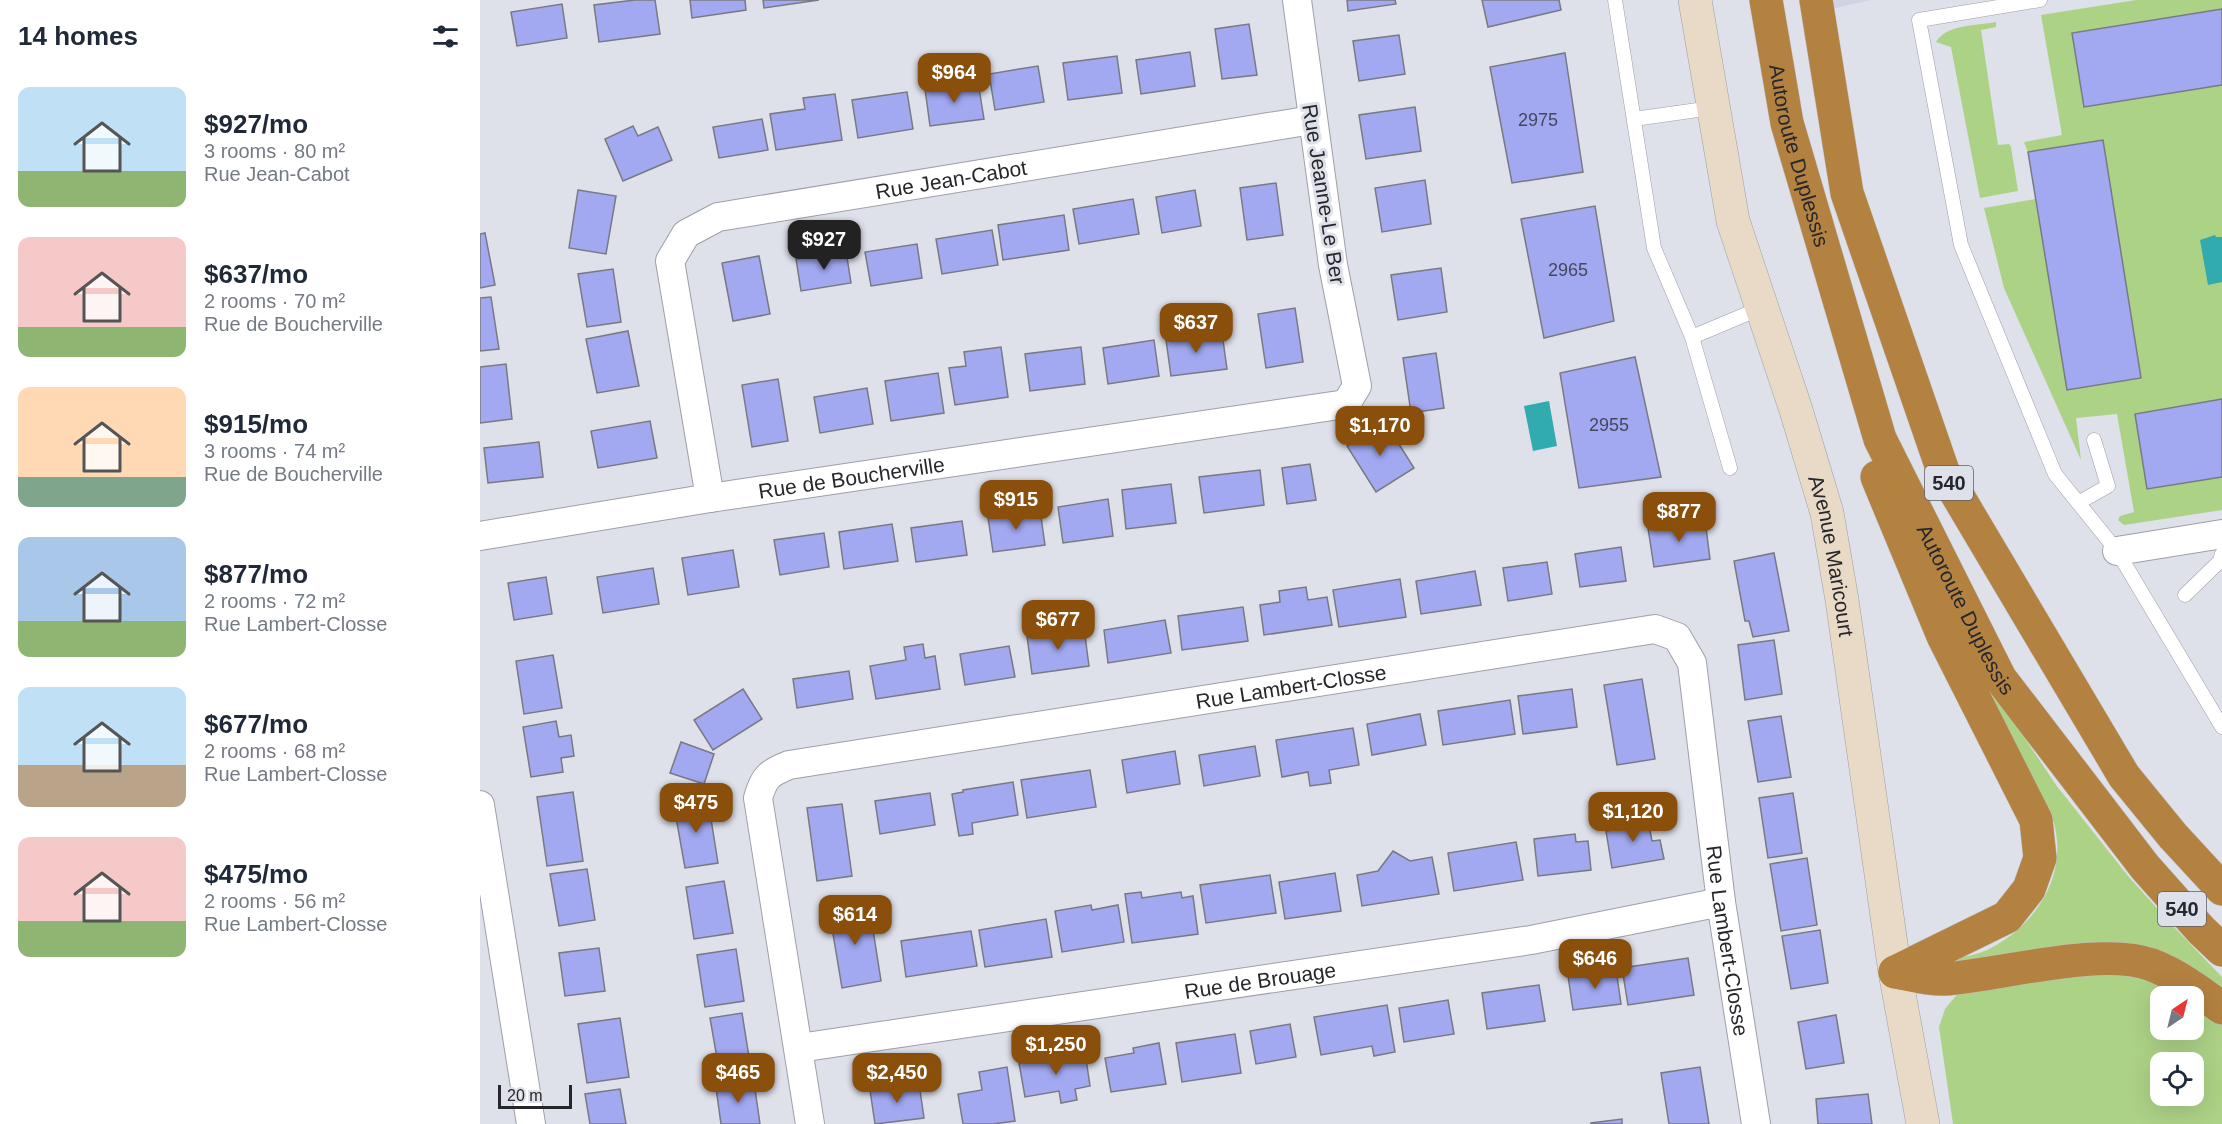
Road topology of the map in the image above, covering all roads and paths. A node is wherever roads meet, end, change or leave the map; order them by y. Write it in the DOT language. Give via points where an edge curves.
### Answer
graph roads {
  1 [pos="1297,0"];
  2 [pos="1615,0"];
  3 [pos="1695,0"];
  4 [pos="1766,0"];
  5 [pos="1816,0"];
  6 [pos="2040,0"];
  7 [pos="1712,108"];
  8 [pos="1634,119"];
  9 [pos="1312,120"];
  10 [pos="1787,123"];
  11 [pos="1761,308"];
  12 [pos="1692,337"];
  13 [pos="1357,386"];
  14 [pos="2094,440"];
  15 [pos="1730,468"];
  16 [pos="710,498"];
  17 [pos="2078,503"];
  18 [pos="2222,534"];
  19 [pos="480,536"];
  20 [pos="2117,551"];
  21 [pos="2222,554"];
  22 [pos="2185,595"];
  23 [pos="2222,727"];
  24 [pos="480,805"];
  25 [pos="2222,889"];
  26 [pos="1721,902"];
  27 [pos="2222,950"];
  28 [pos="1895,972"];
  29 [pos="2222,1008"];
  30 [pos="799,1048"];
  31 [pos="531,1124"];
  32 [pos="810,1124"];
  33 [pos="1756,1124"];
  34 [pos="1923,1124"];
  1 -- 9 [label="street, Rue Jeanne-Le Ber"];
  2 -- 8 [label="lane"];
  3 -- 7 [label="street, Avenue Maricourt"];
  4 -- 10 [label="highway, Autoroute Duplessis / 540"];
  5 -- 25 [label="highway, Autoroute Duplessis / 540" via="1847,193 1942,471 2124,776"];
  6 -- 17 [label="lane" via="1919,20 1961,244 2055,474"];
  7 -- 8 [label="lane"];
  7 -- 11 [label="street, Avenue Maricourt" via="1733,222"];
  8 -- 12 [label="lane" via="1654,248"];
  9 -- 13 [label="street, Rue Jeanne-Le Ber" via="1333,265"];
  9 -- 16 [label="street, Rue Jean-Cabot" via="718,217 686,234 670,261"];
  10 -- 27 [label="highway, Autoroute Duplessis / 540" via="1880,439 2001,678 2145,867"];
  10 -- 28 [label="highway" via="1790,183 1856,426 1942,636 2036,820 2040,858 2029,889 2007,917"];
  11 -- 12 [label="lane"];
  11 -- 28 [label="street, Avenue Maricourt" via="1827,513"];
  12 -- 15 [label="lane"];
  13 -- 16 [label="street, Rue de Boucherville" via="1346,404"];
  14 -- 17 [label="lane" via="2108,486"];
  16 -- 19 [label="street, Rue de Boucherville"];
  17 -- 20 [label="lane"];
  18 -- 20 [label="street"];
  20 -- 23 [label="lane"];
  21 -- 22 [label="lane" via="2220,561"];
  24 -- 31 [label="street"];
  26 -- 30 [label="street, Rue de Brouage" via="1531,940"];
  26 -- 30 [label="street, Rue Lambert-Closse" via="1692,663 1677,637 1655,629 801,764 774,771 763,782 758,798"];
  26 -- 33 [label="street, Rue Lambert-Closse"];
  28 -- 29 [label="highway" via="1942,980 2085,960 2125,959 2151,964 2177,976"];
  28 -- 34 [label="street, Avenue Maricourt"];
  30 -- 32 [label="street, Rue Lambert-Closse"];
}
